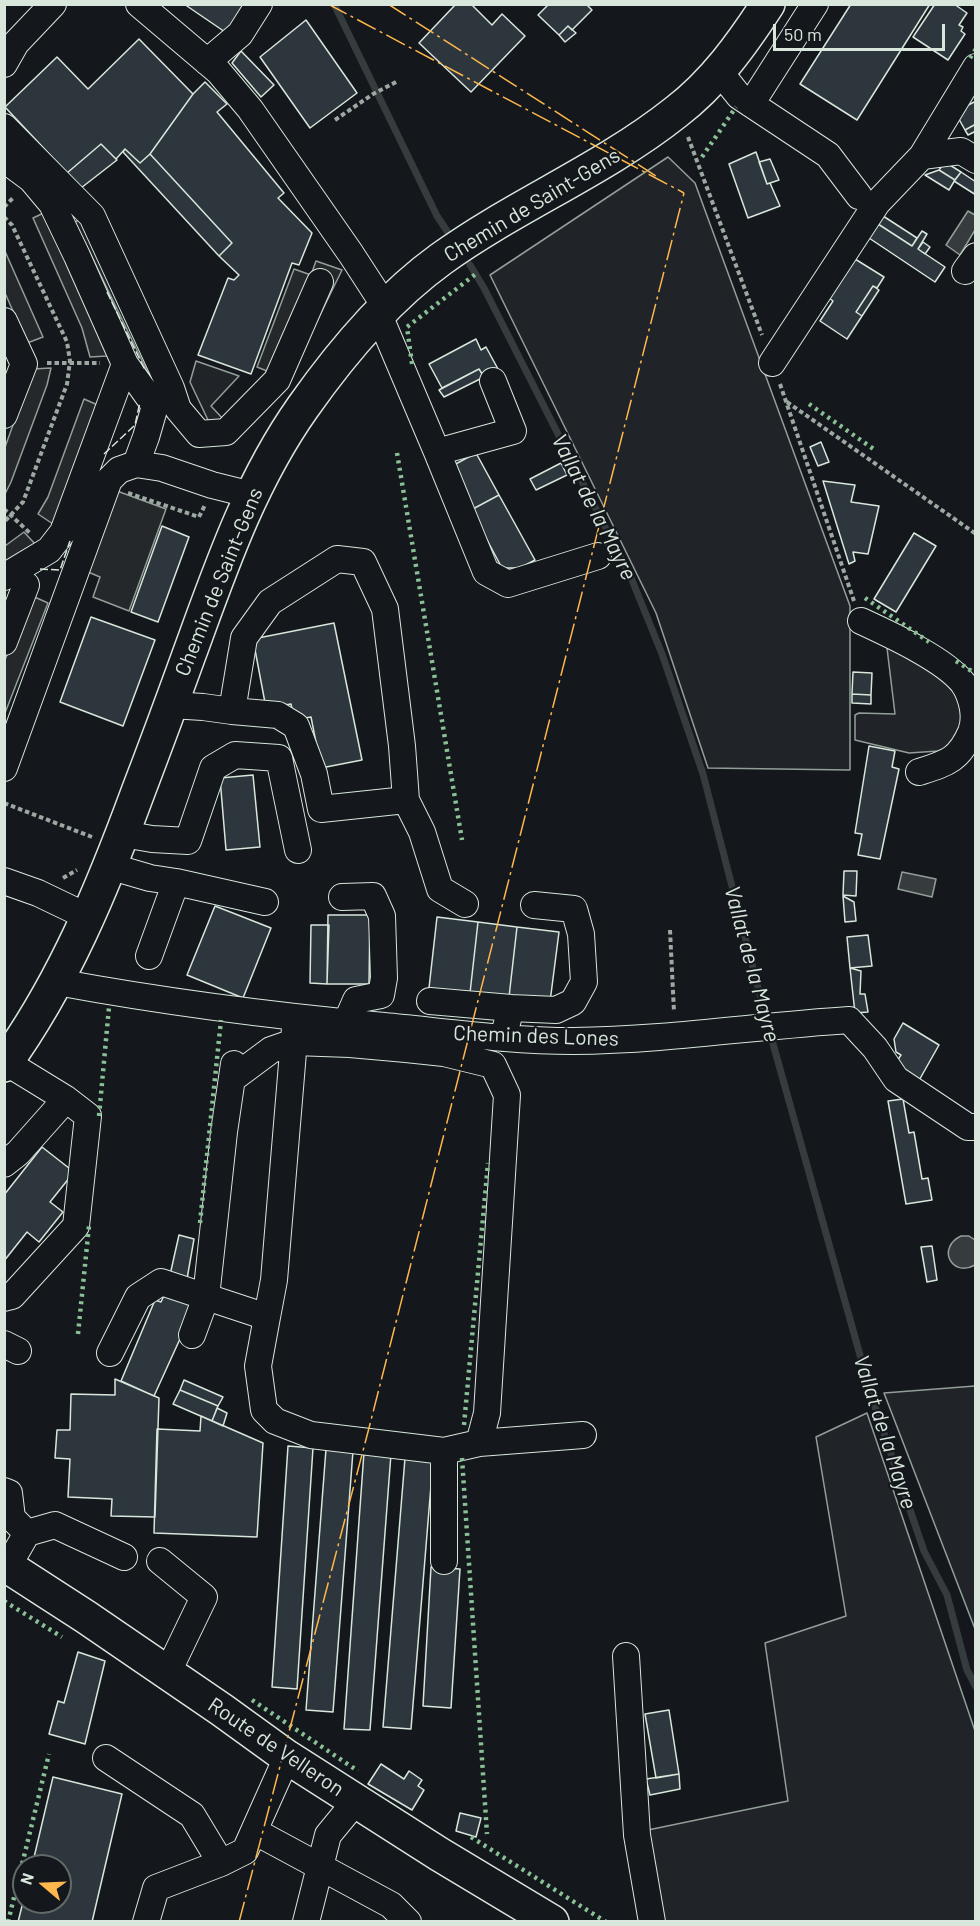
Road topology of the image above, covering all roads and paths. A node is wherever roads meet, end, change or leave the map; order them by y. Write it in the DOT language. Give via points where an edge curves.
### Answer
graph roads {
  1 [pos="53,4"];
  2 [pos="139,4"];
  3 [pos="259,4"];
  4 [pos="768,4"];
  5 [pos="815,4"];
  6 [pos="8,48"];
  7 [pos="207,62"];
  8 [pos="975,67"];
  9 [pos="719,71"];
  10 [pos="398,81"];
  11 [pos="751,104"];
  12 [pos="335,120"];
  13 [pos="4,127"];
  14 [pos="922,156"];
  15 [pos="4,159"];
  16 [pos="975,160"];
  17 [pos="859,196"];
  18 [pos="320,282"];
  19 [pos="382,312"];
  20 [pos="4,321"];
  21 [pos="772,363"];
  22 [pos="24,364"];
  23 [pos="125,364"];
  24 [pos="494,381"];
  25 [pos="787,402"];
  26 [pos="4,415"];
  27 [pos="437,452"];
  28 [pos="136,464"];
  29 [pos="126,492"];
  30 [pos="252,495"];
  31 [pos="207,502"];
  32 [pos="975,534"];
  33 [pos="598,556"];
  34 [pos="15,581"];
  35 [pos="861,621"];
  36 [pos="4,642"];
  37 [pos="171,705"];
  38 [pos="232,711"];
  39 [pos="4,768"];
  40 [pos="919,772"];
  41 [pos="406,800"];
  42 [pos="5,803"];
  43 [pos="83,832"];
  44 [pos="123,834"];
  45 [pos="298,850"];
  46 [pos="109,866"];
  47 [pos="4,881"];
  48 [pos="176,882"];
  49 [pos="342,897"];
  50 [pos="265,902"];
  51 [pos="465,904"];
  52 [pos="534,905"];
  53 [pos="88,916"];
  54 [pos="670,930"];
  55 [pos="150,956"];
  56 [pos="57,982"];
  57 [pos="430,1001"];
  58 [pos="511,1008"];
  59 [pos="346,1023"];
  60 [pos="295,1030"];
  61 [pos="674,1036"];
  62 [pos="503,1038"];
  63 [pos="5,1063"];
  64 [pos="66,1099"];
  65 [pos="975,1127"];
  66 [pos="4,1164"];
  67 [pos="4,1298"];
  68 [pos="206,1298"];
  69 [pos="267,1317"];
  70 [pos="192,1335"];
  71 [pos="110,1353"];
  72 [pos="583,1435"];
  73 [pos="479,1443"];
  74 [pos="444,1451"];
  75 [pos="4,1491"];
  76 [pos="27,1533"];
  77 [pos="124,1557"];
  78 [pos="160,1561"];
  79 [pos="444,1561"];
  80 [pos="6,1565"];
  81 [pos="626,1656"];
  82 [pos="167,1674"];
  83 [pos="287,1757"];
  84 [pos="106,1758"];
  85 [pos="356,1801"];
  86 [pos="254,1831"];
  87 [pos="221,1863"];
  88 [pos="320,1868"];
  89 [pos="146,1922"];
  90 [pos="306,1922"];
  91 [pos="408,1922"];
  92 [pos="552,1922"];
  93 [pos="652,1922"];
  1 -- 6 [label="street"];
  2 -- 7 [label="street"];
  3 -- 7 [label="street" via="240,34"];
  4 -- 9 [label="main road, Chemin de Saint-Gens"];
  5 -- 11 [label="street"];
  7 -- 19 [label="street" via="250,108 351,254"];
  8 -- 14 [label="street"];
  9 -- 11 [label="street" via="739,96"];
  9 -- 19 [label="main road, Chemin de Saint-Gens" via="679,110 635,143 442,258"];
  10 -- 12 [label="path"];
  11 -- 17 [label="street" via="828,155"];
  13 -- 18 [label="street" via="92,216 178,409 199,434 226,432 277,380"];
  14 -- 16 [label="street" via="961,151"];
  14 -- 21 [label="street" via="877,204"];
  15 -- 23 [label="street" via="31,179 52,204"];
  19 -- 27 [label="street"];
  19 -- 30 [label="main road, Chemin de Saint-Gens" via="302,408"];
  20 -- 22 [label="street"];
  22 -- 23 [label="path"];
  22 -- 26 [label="street"];
  23 -- 28 [label="street" via="155,406"];
  23 -- 34 [label="street" via="63,532"];
  24 -- 27 [label="street" via="513,431"];
  25 -- 32 [label="path"];
  27 -- 33 [label="street" via="486,572 508,584"];
  28 -- 30 [label="street"];
  28 -- 39 [label="street" via="119,470 109,480"];
  29 -- 31 [label="path" via="199,517"];
  30 -- 37 [label="main road, Chemin de Saint-Gens" via="227,549"];
  34 -- 36 [label="street"];
  35 -- 40 [label="street" via="939,663 963,684 973,706 973,726 964,748 946,763"];
  37 -- 38 [label="street"];
  37 -- 44 [label="main road, Chemin de Saint-Gens"];
  38 -- 41 [label="street" via="278,715 296,726 314,774 321,809"];
  38 -- 41 [label="street" via="244,638 270,602 337,559 363,562 386,609"];
  41 -- 51 [label="street" via="422,832 440,889"];
  42 -- 43 [label="path"];
  44 -- 45 [label="street" via="188,842 213,768 235,755 279,758"];
  44 -- 46 [label="main road, Chemin de Saint-Gens"];
  46 -- 48 [label="street"];
  46 -- 53 [label="main road, Chemin de Saint-Gens"];
  47 -- 53 [label="street"];
  48 -- 50 [label="street"];
  48 -- 55 [label="street"];
  49 -- 59 [label="street" via="373,896 382,916 384,957 381,995 356,1000"];
  52 -- 58 [label="street" via="574,909 581,934 584,982 573,1002 556,1010"];
  53 -- 56 [label="main road, Chemin de Saint-Gens"];
  54 -- 61 [label="path"];
  56 -- 60 [label="street, Chemin des Lones"];
  56 -- 63 [label="main road, Chemin de Saint-Gens"];
  57 -- 58 [label="street"];
  58 -- 62 [label="street"];
  59 -- 60 [label="street, Chemin des Lones"];
  59 -- 62 [label="street, Chemin des Lones"];
  60 -- 68 [label="street" via="271,1050 233,1070"];
  60 -- 69 [label="street" via="274,1280"];
  60 -- 73 [label="street" via="350,1044 444,1053 493,1065 507,1095 487,1413"];
  61 -- 62 [label="street, Chemin des Lones" via="571,1041"];
  61 -- 65 [label="street, Chemin des Lones" via="849,1020 896,1079 968,1127"];
  63 -- 64 [label="street"];
  64 -- 66 [label="street" via="18,1154"];
  64 -- 67 [label="street" via="88,1116 76,1226 12,1296"];
  68 -- 69 [label="street"];
  68 -- 70 [label="street"];
  68 -- 71 [label="street" via="161,1282 138,1297"];
  69 -- 74 [label="street" via="258,1366 264,1410 275,1421 311,1436"];
  72 -- 73 [label="street"];
  73 -- 74 [label="street"];
  74 -- 79 [label="street"];
  75 -- 76 [label="street" via="9,1493 12,1518"];
  76 -- 77 [label="street" via="55,1525"];
  76 -- 80 [label="street"];
  78 -- 82 [label="street" via="204,1597"];
  80 -- 82 [label="main road, Route de Velleron"];
  81 -- 93 [label="street" via="638,1835"];
  82 -- 83 [label="main road, Route de Velleron"];
  83 -- 85 [label="main road, Route de Velleron"];
  83 -- 86 [label="street"];
  84 -- 87 [label="street" via="192,1815"];
  85 -- 88 [label="street" via="328,1835"];
  85 -- 92 [label="main road, Route de Velleron"];
  86 -- 87 [label="street" via="245,1851"];
  86 -- 88 [label="street"];
  87 -- 89 [label="street" via="156,1888"];
  88 -- 90 [label="street"];
  88 -- 91 [label="street" via="390,1905"];
}
